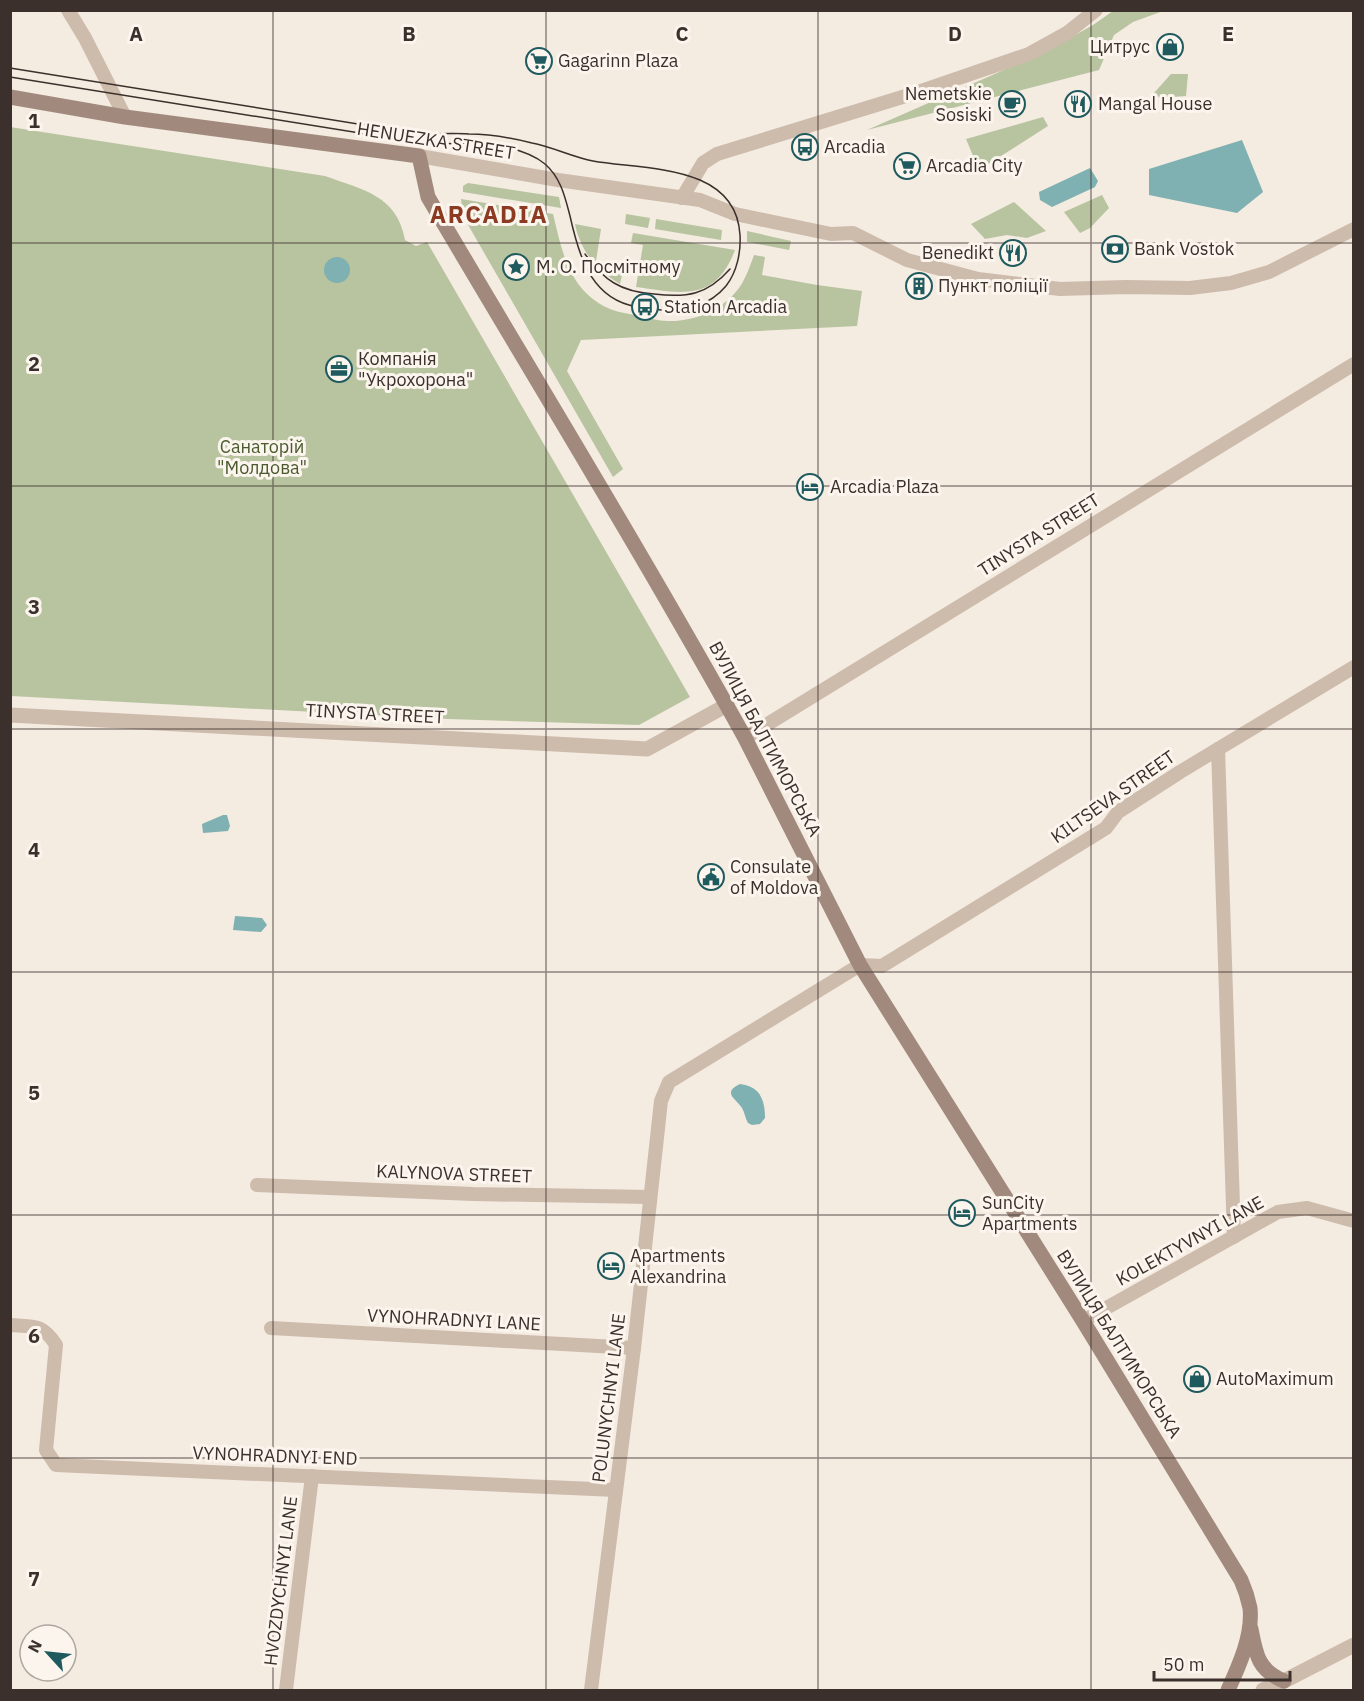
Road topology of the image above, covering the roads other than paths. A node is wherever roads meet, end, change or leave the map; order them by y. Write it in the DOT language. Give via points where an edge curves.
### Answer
graph roads {
  1 [pos="68,10"];
  2 [pos="1096,10"];
  3 [pos="10,97"];
  4 [pos="125,117"];
  5 [pos="419,156"];
  6 [pos="682,198"];
  7 [pos="1353,229"];
  8 [pos="1353,364"];
  9 [pos="1353,667"];
  10 [pos="727,705"];
  11 [pos="10,715"];
  12 [pos="746,738"];
  13 [pos="1218,749"];
  14 [pos="860,965"];
  15 [pos="256,1185"];
  16 [pos="650,1197"];
  17 [pos="1353,1221"];
  18 [pos="1234,1237"];
  19 [pos="1083,1321"];
  20 [pos="10,1324"];
  21 [pos="271,1328"];
  22 [pos="634,1348"];
  23 [pos="312,1476"];
  24 [pos="616,1491"];
  25 [pos="1250,1622"];
  26 [pos="1353,1645"];
  27 [pos="1284,1681"];
  28 [pos="286,1690"];
  29 [pos="591,1690"];
  30 [pos="1228,1690"];
  31 [pos="1263,1690"];
  1 -- 4 [label="street"];
  2 -- 6 [label="street" via="1067,33 1029,54 909,96 717,154 702,163"];
  3 -- 4 [label="main road, HENUEZKA STREET"];
  4 -- 5 [label="main road, HENUEZKA STREET"];
  5 -- 6 [label="street, HENUEZKA STREET"];
  5 -- 10 [label="main road, ВУЛИЦЯ БАЛТИМОРСЬКА" via="428,197"];
  6 -- 7 [label="street, HENUEZKA STREET" via="700,200 735,214 831,234 853,233 907,260 978,279 1060,289 1190,288 1231,283 1269,272"];
  8 -- 12 [label="street, TINYSTA STREET"];
  9 -- 13 [label="street, KILTSEVA STREET"];
  10 -- 11 [label="street, TINYSTA STREET" via="647,749"];
  10 -- 12 [label="main road, ВУЛИЦЯ БАЛТИМОРСЬКА"];
  12 -- 14 [label="main road, ВУЛИЦЯ БАЛТИМОРСЬКА"];
  13 -- 14 [label="street, KILTSEVA STREET" via="1118,812 1106,828 882,966"];
  13 -- 18 [label="street"];
  14 -- 16 [label="street, POLUNYCHNYI LANE" via="669,1082 661,1101"];
  14 -- 19 [label="main road, ВУЛИЦЯ БАЛТИМОРСЬКА"];
  15 -- 16 [label="street, KALYNOVA STREET"];
  16 -- 22 [label="street, POLUNYCHNYI LANE"];
  17 -- 18 [label="street, KOLEKTYVNYI LANE" via="1307,1208 1292,1209 1278,1212"];
  18 -- 19 [label="street, KOLEKTYVNYI LANE"];
  19 -- 25 [label="main road, ВУЛИЦЯ БАЛТИМОРСЬКА" via="1241,1580"];
  20 -- 23 [label="street, VYNOHRADNYI END" via="40,1327 56,1345 46,1450 56,1465"];
  21 -- 22 [label="street, VYNOHRADNYI LANE"];
  22 -- 24 [label="street, POLUNYCHNYI LANE"];
  23 -- 24 [label="street, VYNOHRADNYI END"];
  23 -- 28 [label="street, HVOZDYCHNYI LANE"];
  24 -- 29 [label="street, POLUNYCHNYI LANE"];
  25 -- 27 [label="main road, ВУЛИЦЯ БАЛТИМОРСЬКА" via="1260,1662 1273,1677"];
  25 -- 30 [label="main road"];
  26 -- 27 [label="street"];
  27 -- 31 [label="street"];
}
